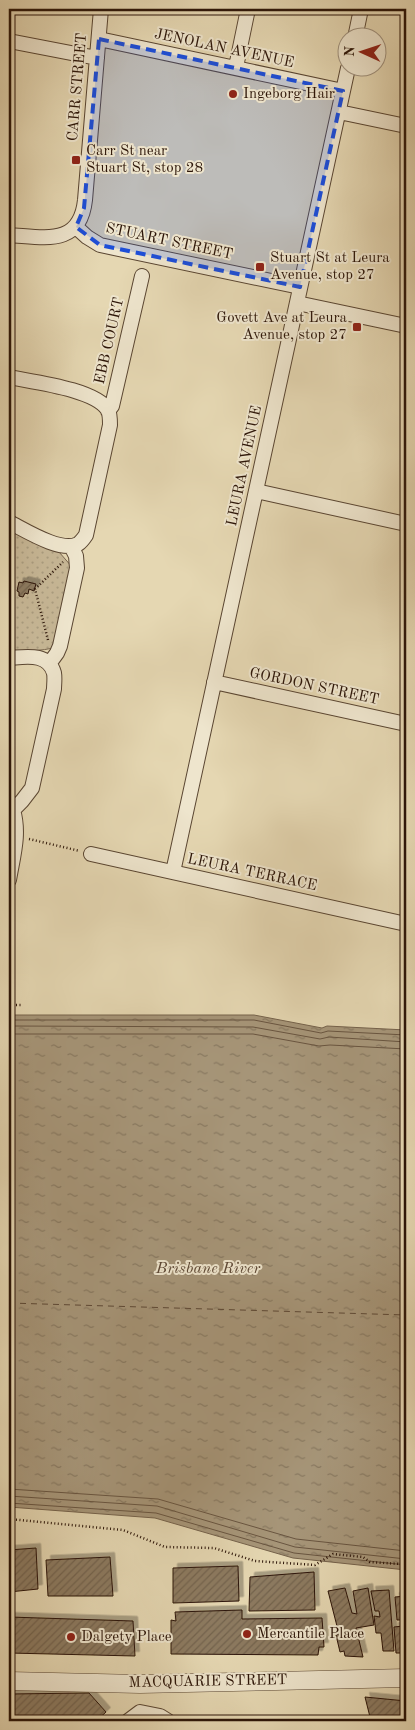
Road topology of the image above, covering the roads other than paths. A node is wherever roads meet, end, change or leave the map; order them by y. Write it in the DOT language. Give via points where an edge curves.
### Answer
graph roads {
  1 [pos="102,9"];
  2 [pos="248,9"];
  3 [pos="361,9"];
  4 [pos="357,28"];
  5 [pos="99,39"];
  6 [pos="9,41"];
  7 [pos="97,58"];
  8 [pos="236,67"];
  9 [pos="346,78"];
  10 [pos="343,91"];
  11 [pos="339,112"];
  12 [pos="406,126"];
  13 [pos="76,226"];
  14 [pos="9,236"];
  15 [pos="142,276"];
  16 [pos="300,287"];
  17 [pos="297,303"];
  18 [pos="406,326"];
  19 [pos="9,377"];
  20 [pos="108,411"];
  21 [pos="256,491"];
  22 [pos="9,522"];
  23 [pos="406,524"];
  24 [pos="72,549"];
  25 [pos="9,658"];
  26 [pos="49,664"];
  27 [pos="214,682"];
  28 [pos="406,724"];
  29 [pos="11,809"];
  30 [pos="91,854"];
  31 [pos="173,872"];
  32 [pos="9,880"];
  33 [pos="406,924"];
  34 [pos="406,1678"];
  35 [pos="9,1681"];
  36 [pos="128,1721"];
  37 [pos="168,1721"];
  1 -- 5 [label="street, CARR STREET"];
  2 -- 8 [label="street"];
  3 -- 4 [label="street"];
  5 -- 7 [label="street, CARR STREET"];
  5 -- 8 [label="street, JENOLAN AVENUE"];
  6 -- 7 [label="street"];
  7 -- 13 [label="street, CARR STREET" via="84,208"];
  8 -- 10 [label="street, JENOLAN AVENUE"];
  9 -- 10 [label="street, LEURA AVENUE"];
  10 -- 11 [label="street, LEURA AVENUE"];
  11 -- 12 [label="street"];
  11 -- 16 [label="street, LEURA AVENUE"];
  13 -- 14 [label="street" via="60,236"];
  13 -- 16 [label="street, STUART STREET" via="100,245"];
  15 -- 20 [label="street, EBB COURT" via="112,406"];
  16 -- 17 [label="street, LEURA AVENUE"];
  17 -- 18 [label="street"];
  17 -- 21 [label="street, LEURA AVENUE"];
  19 -- 20 [label="street" via="82,392 100,402"];
  20 -- 24 [label="street, EBB COURT" via="110,425 86,535"];
  21 -- 23 [label="street"];
  21 -- 27 [label="street, LEURA AVENUE"];
  22 -- 24 [label="street" via="58,546"];
  24 -- 26 [label="street" via="77,568 58,650"];
  25 -- 26 [label="street" via="33,656"];
  26 -- 29 [label="street" via="54,674 54,690 32,788"];
  27 -- 28 [label="street, GORDON STREET"];
  27 -- 31 [label="street, LEURA AVENUE"];
  29 -- 32 [label="street" via="17,836"];
  30 -- 31 [label="street, LEURA TERRACE"];
  31 -- 33 [label="street, LEURA TERRACE"];
  34 -- 35 [label="street, MACQUARIE STREET" via="140,1684"];
  36 -- 37 [label="street" via="140,1712"];
}
